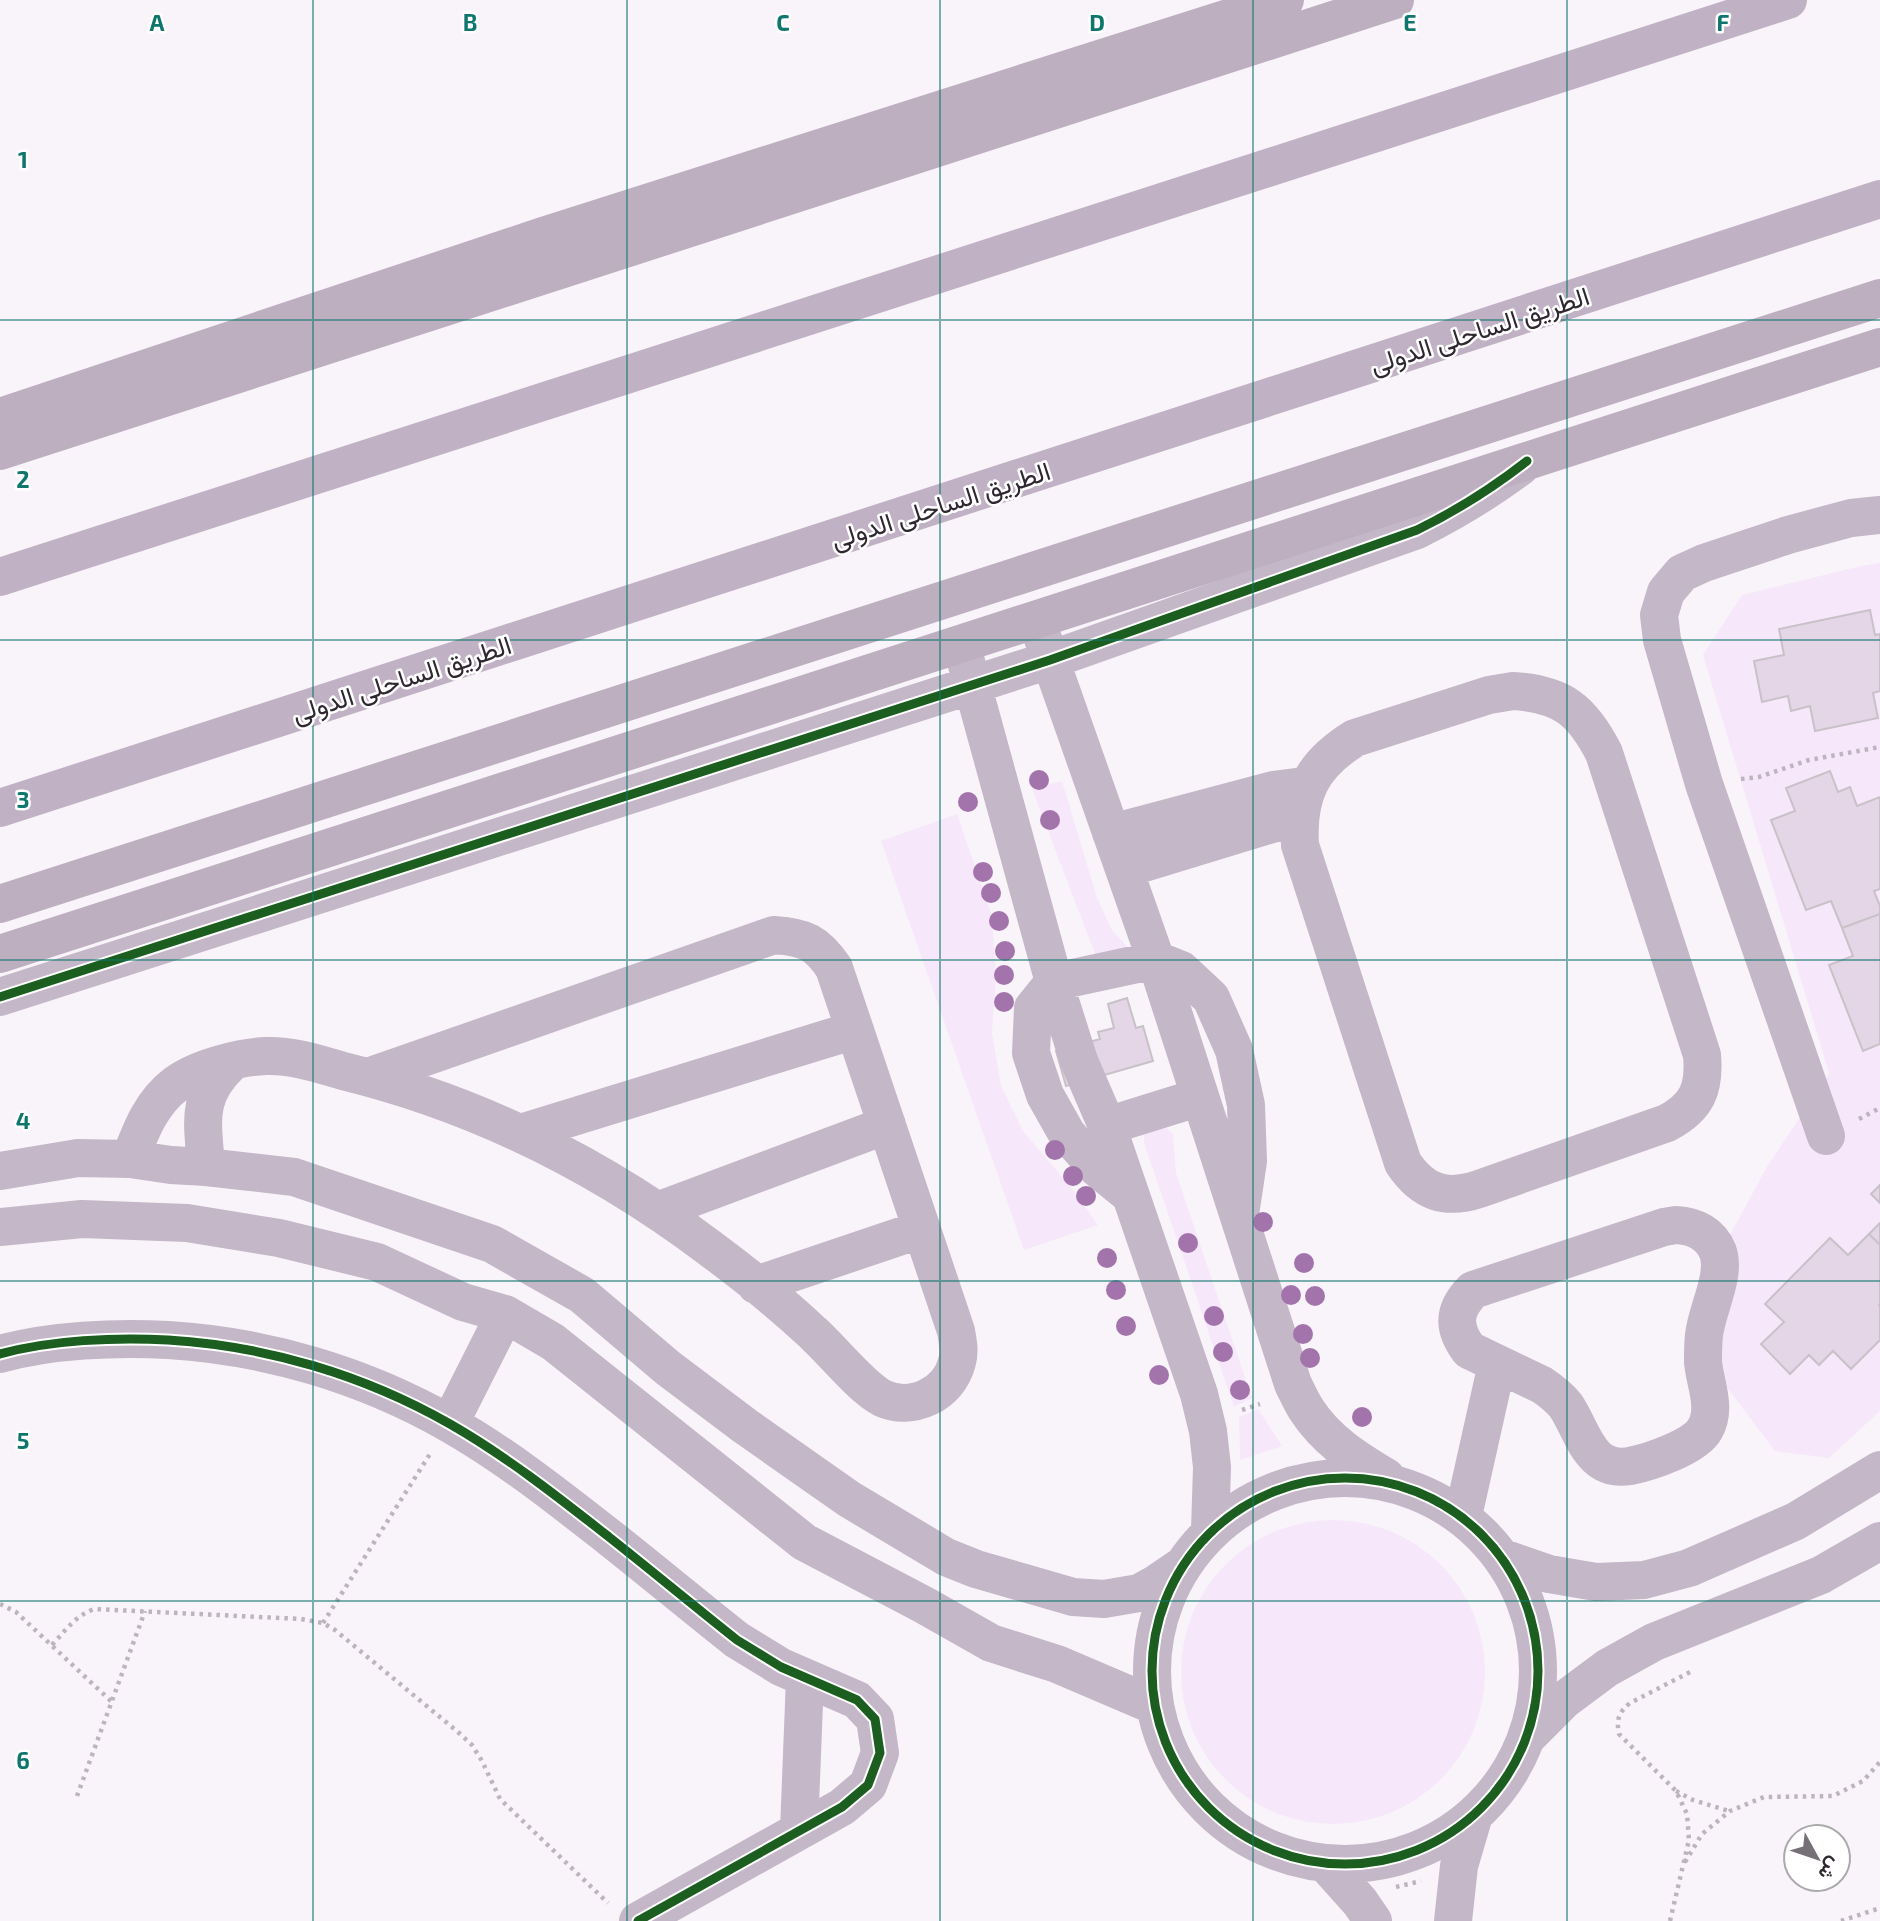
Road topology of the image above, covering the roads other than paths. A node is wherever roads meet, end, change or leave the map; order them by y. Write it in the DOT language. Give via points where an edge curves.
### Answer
graph roads {
  1 [pos="1285,0"];
  2 [pos="1395,0"];
  3 [pos="1788,0"];
  4 [pos="1880,199"];
  5 [pos="548,254"];
  6 [pos="1880,299"];
  7 [pos="1880,347"];
  8 [pos="0,417"];
  9 [pos="0,451"];
  10 [pos="1527,461"];
  11 [pos="1880,514"];
  12 [pos="0,577"];
  13 [pos="999,582"];
  14 [pos="1024,624"];
  15 [pos="960,645"];
  16 [pos="1050,660"];
  17 [pos="972,684"];
  18 [pos="1303,805"];
  19 [pos="0,808"];
  20 [pos="1111,833"];
  21 [pos="1124,869"];
  22 [pos="0,904"];
  23 [pos="0,954"];
  24 [pos="1156,960"];
  25 [pos="1054,982"];
  26 [pos="0,997"];
  27 [pos="855,1030"];
  28 [pos="231,1063"];
  29 [pos="369,1077"];
  30 [pos="1200,1097"];
  31 [pos="887,1125"];
  32 [pos="1107,1126"];
  33 [pos="521,1133"];
  34 [pos="1826,1136"];
  35 [pos="130,1159"];
  36 [pos="206,1167"];
  37 [pos="0,1171"];
  38 [pos="1131,1195"];
  39 [pos="657,1211"];
  40 [pos="1239,1218"];
  41 [pos="0,1227"];
  42 [pos="922,1229"];
  43 [pos="756,1285"];
  44 [pos="505,1314"];
  45 [pos="0,1354"];
  46 [pos="1497,1364"];
  47 [pos="450,1423"];
  48 [pos="1880,1470"];
  49 [pos="1396,1483"];
  50 [pos="1463,1516"];
  51 [pos="1210,1531"];
  52 [pos="1880,1541"];
  53 [pos="1503,1558"];
  54 [pos="1182,1566"];
  55 [pos="805,1678"];
  56 [pos="1153,1705"];
  57 [pos="1526,1738"];
  58 [pos="1474,1815"];
  59 [pos="799,1830"];
  60 [pos="1326,1864"];
  61 [pos="1380,1905"];
  62 [pos="1454,1907"];
  63 [pos="627,1916"];
  1 -- 5 [label="main road"];
  2 -- 5 [label="main road"];
  3 -- 12 [label="highway"];
  4 -- 19 [label="highway, الطريق الساحلى الدولى"];
  5 -- 8 [label="main road"];
  5 -- 9 [label="main road"];
  6 -- 13 [label="main road"];
  7 -- 10 [label="main road"];
  10 -- 14 [label="main road"];
  10 -- 16 [label="street" via="1493,488 1418,530"];
  11 -- 34 [label="street" via="1801,532 1682,573 1666,592 1659,615 1662,640 1704,784"];
  13 -- 14 [label="main road"];
  13 -- 22 [label="main road"];
  14 -- 15 [label="main road"];
  14 -- 16 [label="street"];
  15 -- 17 [label="street"];
  15 -- 23 [label="main road"];
  16 -- 17 [label="street"];
  16 -- 20 [label="street"];
  17 -- 25 [label="street"];
  17 -- 26 [label="street"];
  18 -- 18 [label="street" via="1300,845 1403,1163 1423,1185 1443,1193 1465,1194 1667,1123 1689,1108 1702,1084 1702,1055 1604,753 1578,713 1536,692 1513,691 1355,738 1316,773"];
  18 -- 20 [label="street" via="1296,787 1273,790"];
  18 -- 21 [label="street" via="1275,823"];
  20 -- 21 [label="street"];
  21 -- 24 [label="street"];
  24 -- 25 [label="street"];
  24 -- 30 [label="street"];
  24 -- 40 [label="street" via="1181,971 1211,998 1234,1050 1246,1105 1248,1150"];
  25 -- 32 [label="street" via="1079,1061"];
  25 -- 38 [label="street" via="1033,1008 1031,1052 1045,1095 1067,1134 1097,1168"];
  27 -- 29 [label="street" via="834,968 824,953 809,942 774,935"];
  27 -- 31 [label="street"];
  27 -- 33 [label="street"];
  28 -- 29 [label="street" via="285,1057"];
  28 -- 35 [label="street" via="193,1073 159,1100"];
  28 -- 36 [label="street" via="205,1100"];
  29 -- 33 [label="street"];
  30 -- 32 [label="street"];
  30 -- 40 [label="street"];
  31 -- 39 [label="street"];
  31 -- 42 [label="street"];
  32 -- 38 [label="street"];
  33 -- 39 [label="street" via="602,1175"];
  35 -- 36 [label="street"];
  35 -- 37 [label="street" via="78,1158"];
  36 -- 54 [label="street" via="295,1177 492,1244 582,1295 745,1426 849,1499 946,1557 1073,1597 1104,1599 1139,1593"];
  38 -- 51 [label="street" via="1206,1422 1213,1467"];
  39 -- 43 [label="street"];
  40 -- 49 [label="street" via="1304,1407 1344,1451"];
  41 -- 44 [label="street" via="82,1219 187,1223 279,1238 377,1262 463,1302"];
  42 -- 43 [label="street"];
  42 -- 43 [label="street" via="959,1347 950,1379 923,1400 895,1402 869,1389"];
  44 -- 47 [label="street"];
  44 -- 56 [label="street" via="553,1342 804,1542 991,1643 1057,1664"];
  45 -- 47 [label="street" via="73,1342 139,1338 205,1342 269,1353 332,1371"];
  46 -- 46 [label="street" via="1553,1392 1567,1408 1587,1448 1602,1461 1632,1466 1687,1447 1706,1428 1710,1415 1704,1336 1720,1275 1717,1250 1701,1231 1676,1225 1473,1290 1458,1313 1461,1339 1469,1350"];
  46 -- 50 [label="street"];
  47 -- 55 [label="street" via="557,1496 737,1640"];
  48 -- 53 [label="street" via="1796,1521 1689,1568 1644,1580 1596,1582 1549,1574"];
  49 -- 50 [label="street"];
  49 -- 51 [label="street" via="1347,1476 1297,1482 1250,1501"];
  50 -- 53 [label="street"];
  51 -- 54 [label="street"];
  52 -- 57 [label="street" via="1821,1575 1654,1642 1607,1668 1564,1700"];
  53 -- 57 [label="street" via="1525,1600 1537,1645 1537,1692"];
  54 -- 56 [label="street" via="1154,1632"];
  55 -- 59 [label="street"];
  55 -- 59 [label="street" via="857,1700 875,1719 880,1753 868,1785 842,1807"];
  56 -- 60 [label="street" via="1168,1753 1195,1796 1232,1830 1276,1853"];
  57 -- 58 [label="street" via="1504,1780"];
  58 -- 60 [label="street" via="1430,1845 1379,1862"];
  58 -- 62 [label="street" via="1459,1866"];
  59 -- 63 [label="street"];
  60 -- 61 [label="street" via="1360,1902"];
}
